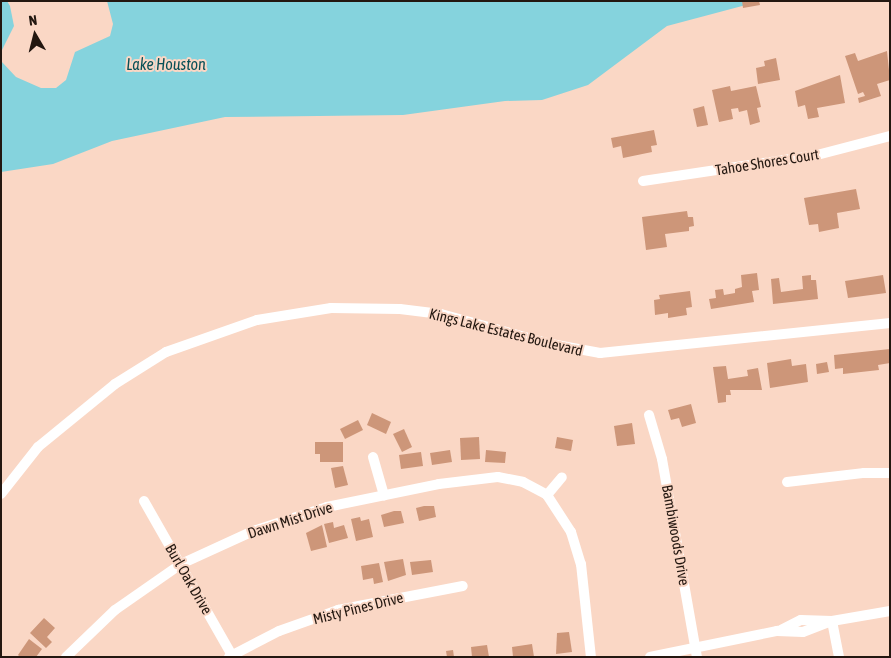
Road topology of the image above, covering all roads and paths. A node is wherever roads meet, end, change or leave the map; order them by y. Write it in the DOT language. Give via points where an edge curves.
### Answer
graph roads {
  1 [pos="890,136"];
  2 [pos="643,181"];
  3 [pos="890,323"];
  4 [pos="649,415"];
  5 [pos="373,457"];
  6 [pos="890,473"];
  7 [pos="562,477"];
  8 [pos="787,482"];
  9 [pos="1,494"];
  10 [pos="384,495"];
  11 [pos="547,495"];
  12 [pos="144,502"];
  13 [pos="181,564"];
  14 [pos="463,586"];
  15 [pos="890,611"];
  16 [pos="832,621"];
  17 [pos="696,652"];
  18 [pos="231,656"];
  19 [pos="66,657"];
  20 [pos="591,657"];
  21 [pos="650,657"];
  22 [pos="839,657"];
  1 -- 2 [label="street, Tahoe Shores Court" via="817,155"];
  3 -- 9 [label="street, Kings Lake Estates Boulevard" via="600,353 551,344 450,316 400,309 331,308 257,320 166,352 114,384 38,448"];
  4 -- 17 [label="street, Bambiwoods Drive" via="662,459"];
  5 -- 10 [label="street"];
  6 -- 8 [label="street"];
  7 -- 11 [label="street"];
  10 -- 11 [label="street, Dawn Mist Drive" via="498,477 523,482"];
  10 -- 13 [label="street, Dawn Mist Drive" via="276,522"];
  11 -- 20 [label="street" via="576,546 584,582"];
  12 -- 13 [label="street, Burl Oak Drive"];
  13 -- 18 [label="street, Burl Oak Drive"];
  13 -- 19 [label="street, Dawn Mist Drive" via="115,610"];
  14 -- 18 [label="street, Misty Pines Drive" via="338,610 279,631"];
  15 -- 16 [label="street"];
  16 -- 17 [label="street" via="803,632 777,631"];
  16 -- 22 [label="street"];
  17 -- 21 [label="street"];
}
